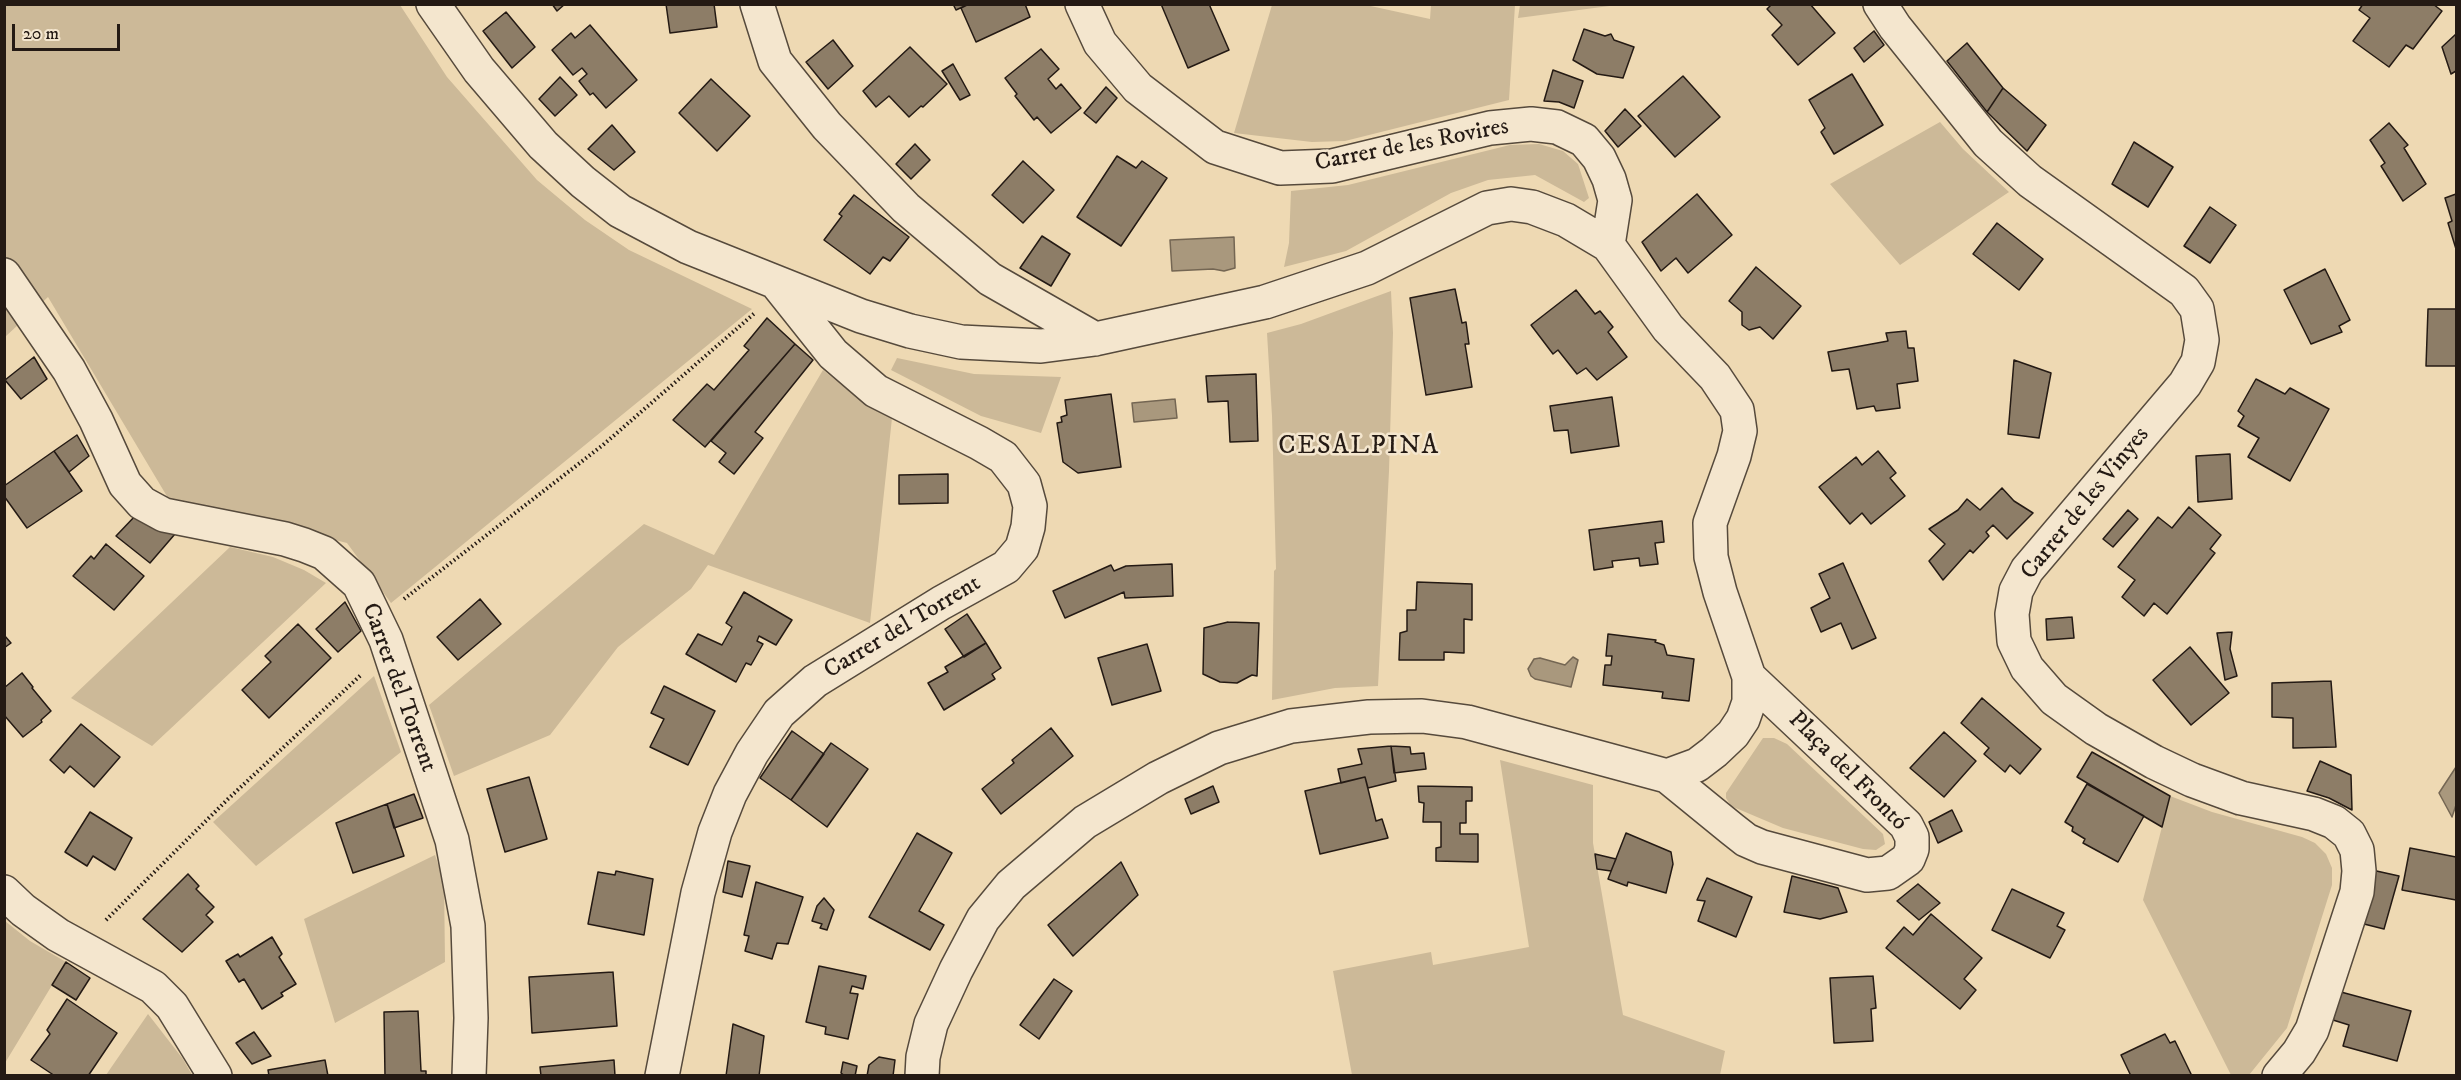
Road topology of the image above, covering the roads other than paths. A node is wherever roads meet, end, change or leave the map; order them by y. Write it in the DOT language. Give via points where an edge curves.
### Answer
graph roads {
  1 [pos="434,4"];
  2 [pos="757,4"];
  3 [pos="1082,4"];
  4 [pos="1880,4"];
  5 [pos="1608,245"];
  6 [pos="4,275"];
  7 [pos="777,283"];
  8 [pos="1095,339"];
  9 [pos="1749,678"];
  10 [pos="1667,776"];
  11 [pos="4,892"];
  12 [pos="215,1076"];
  13 [pos="470,1076"];
  14 [pos="662,1076"];
  15 [pos="922,1076"];
  16 [pos="2279,1076"];
  1 -- 7 [label="street" via="479,70 543,145 583,182 620,211 688,247"];
  2 -- 8 [label="street" via="775,61 827,126 906,208 990,279"];
  3 -- 5 [label="street, Carrer de les Rovires" via="1100,43 1138,88 1215,147 1280,168 1332,166 1490,128 1531,124 1557,127 1584,140 1609,179 1615,200"];
  4 -- 16 [label="street, Carrer de les Vinyes" via="1988,143 2030,181 2184,291 2197,309 2202,340 2198,362 2185,384 2027,570 2016,591 2012,614 2014,641 2027,668 2055,699 2106,735 2192,780 2241,798 2314,814 2349,834 2359,871 2357,892 2312,1030"];
  5 -- 8 [label="street" via="1566,220 1532,207 1511,204 1487,208 1367,268 1264,302"];
  5 -- 9 [label="street" via="1668,328 1715,377 1737,410 1740,431 1710,523 1711,556"];
  6 -- 13 [label="street, Carrer del Torrent" via="69,370 125,484 142,503 164,515 285,539 324,553 359,584 383,634 452,840 468,926"];
  7 -- 8 [label="street" via="861,316 961,342 1041,346"];
  7 -- 14 [label="street, Carrer del Torrent" via="832,354 876,391 1002,457 1024,484 1028,527 1022,549 1006,567 814,681 779,713 752,753 715,832 698,893"];
  9 -- 10 [label="street" via="1749,702 1732,735 1697,765"];
  9 -- 10 [label="street, Plaça del Frontó" via="1906,825 1912,837 1908,859 1888,873 1867,875 1762,847 1746,840"];
  10 -- 15 [label="street" via="1467,722 1422,716 1369,717 1291,726 1220,748 1158,778 1085,822 1011,885 983,919 956,970 932,1024"];
  11 -- 12 [label="street" via="58,935 153,987 172,1006"];
}
